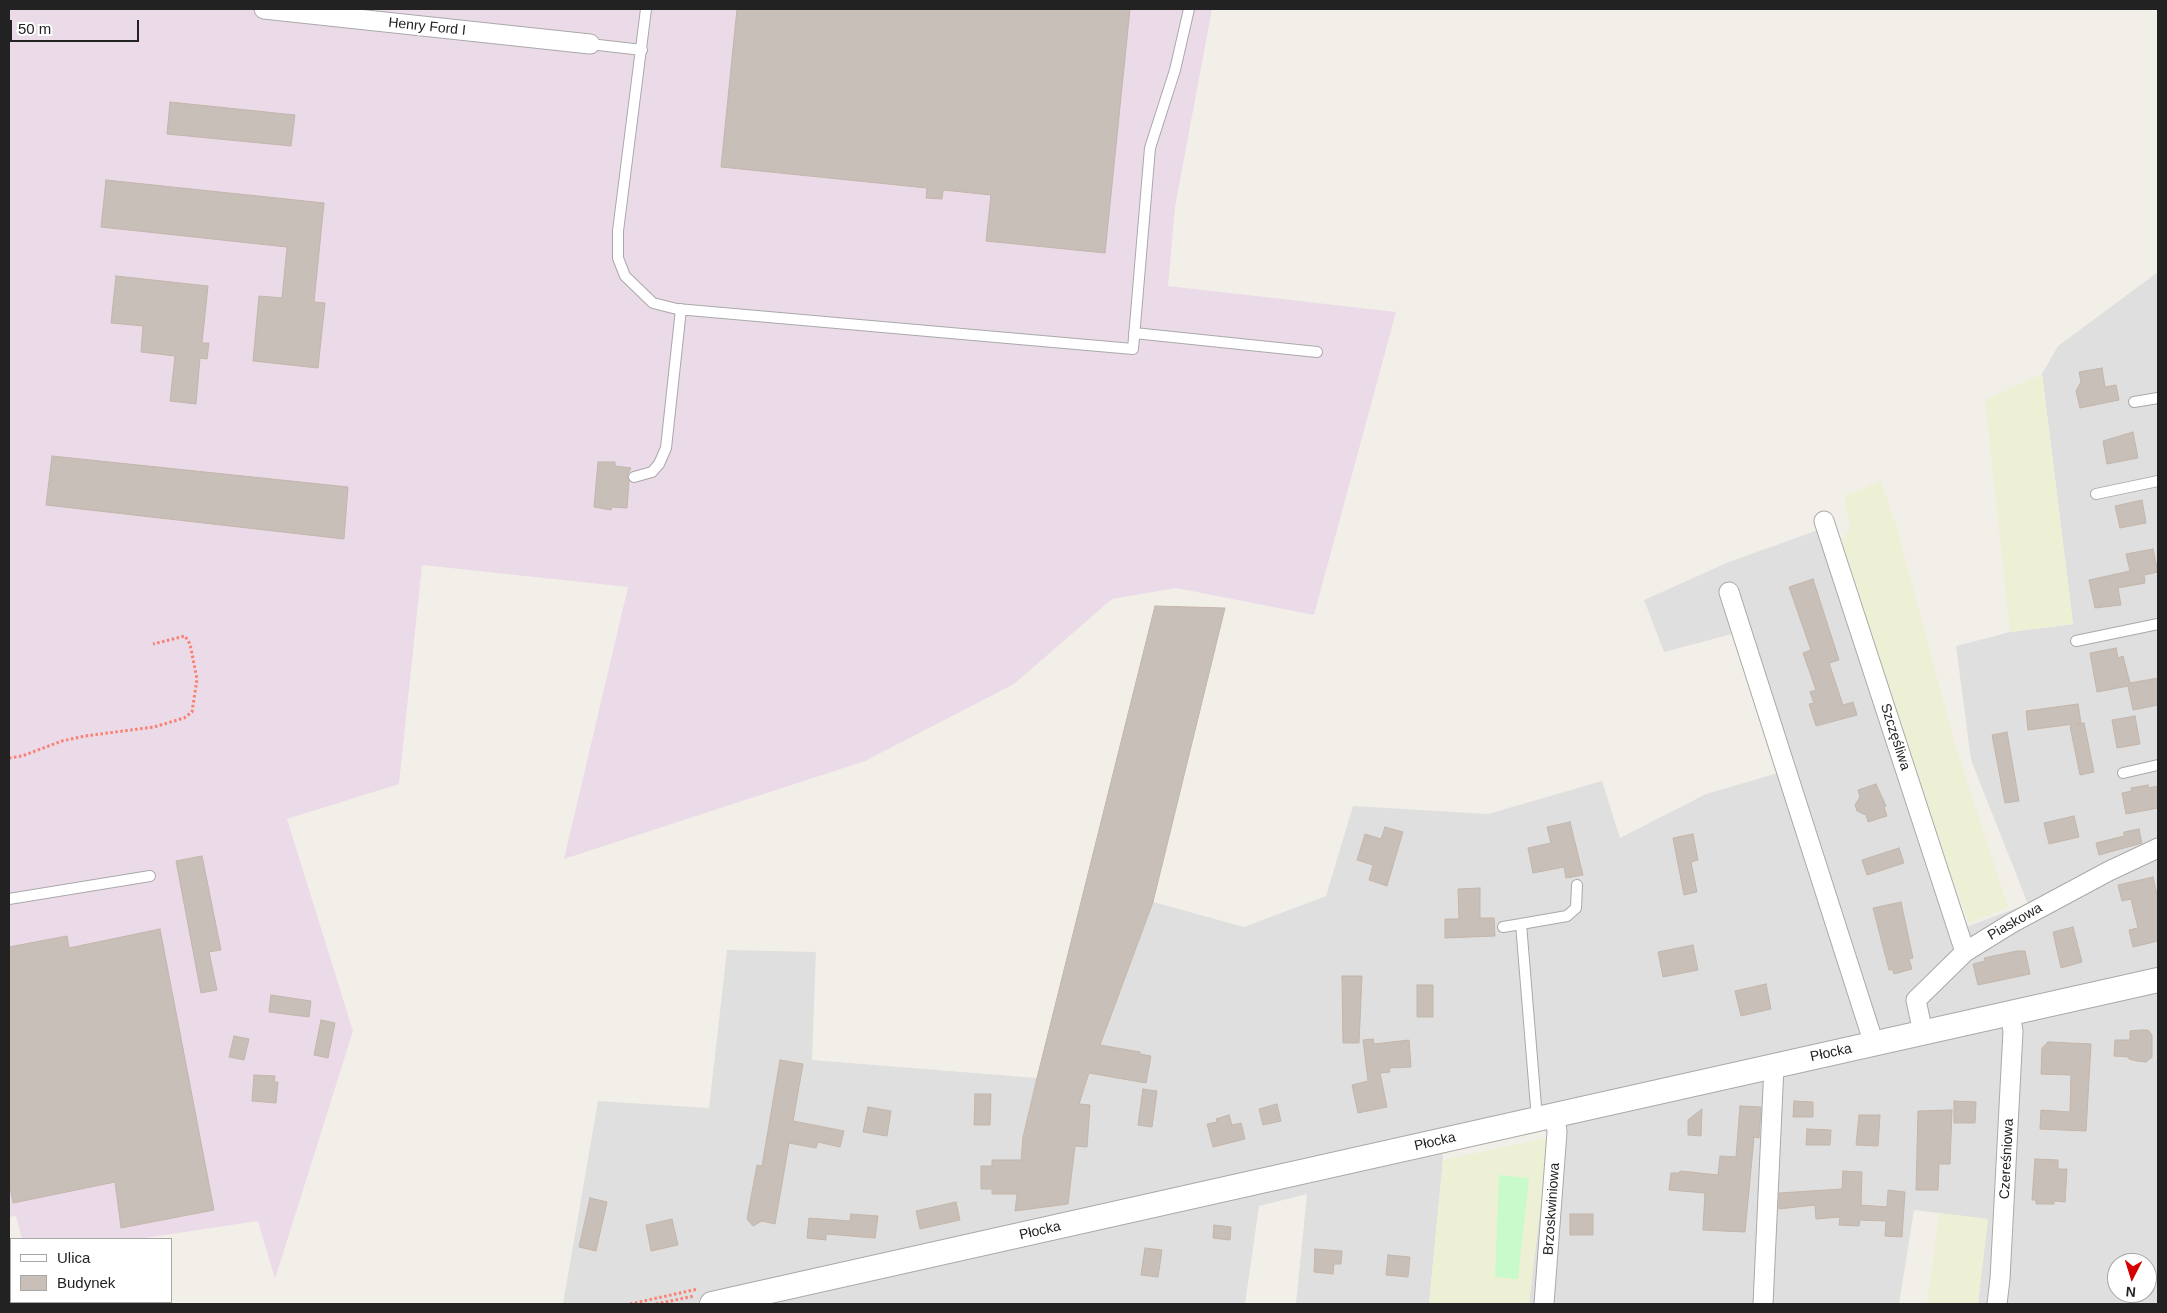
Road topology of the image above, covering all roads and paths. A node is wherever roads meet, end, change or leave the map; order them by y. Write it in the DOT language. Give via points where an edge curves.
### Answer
graph roads {
  1 [pos="264,9"];
  2 [pos="646,9"];
  3 [pos="1189,9"];
  4 [pos="590,44"];
  5 [pos="642,50"];
  6 [pos="681,309"];
  7 [pos="1134,333"];
  8 [pos="1317,352"];
  9 [pos="2158,398"];
  10 [pos="2134,402"];
  11 [pos="634,477"];
  12 [pos="2158,481"];
  13 [pos="2096,494"];
  14 [pos="1824,521"];
  15 [pos="1729,592"];
  16 [pos="2158,624"];
  17 [pos="2076,641"];
  18 [pos="153,644"];
  19 [pos="9,758"];
  20 [pos="2158,766"];
  21 [pos="2123,773"];
  22 [pos="2158,848"];
  23 [pos="150,876"];
  24 [pos="1577,885"];
  25 [pos="9,900"];
  26 [pos="1521,924"];
  27 [pos="1503,927"];
  28 [pos="1965,952"];
  29 [pos="2158,980"];
  30 [pos="2010,1013"];
  31 [pos="1923,1033"];
  32 [pos="1874,1044"];
  33 [pos="1774,1066"];
  34 [pos="1546,1117"];
  35 [pos="712,1304"];
  36 [pos="1544,1304"];
  37 [pos="1763,1304"];
  38 [pos="1997,1304"];
  1 -- 4 [label="street, Henry Ford I"];
  2 -- 5 [label="lane"];
  3 -- 7 [label="lane" via="1175,70 1150,148"];
  4 -- 5 [label="lane"];
  5 -- 6 [label="lane" via="623,183 618,258 624,276 653,303"];
  6 -- 7 [label="lane" via="1133,350"];
  6 -- 11 [label="lane" via="666,448 652,472"];
  7 -- 8 [label="lane"];
  9 -- 10 [label="lane"];
  12 -- 13 [label="lane"];
  14 -- 28 [label="street, Szczęśliwa"];
  15 -- 32 [label="street"];
  16 -- 17 [label="lane"];
  18 -- 19 [label="path" via="185,636 190,644 197,679 192,712 184,718 154,727 85,736"];
  20 -- 21 [label="lane"];
  22 -- 28 [label="street, Piaskowa" via="2012,922"];
  23 -- 25 [label="lane"];
  24 -- 26 [label="lane" via="1576,908 1566,916"];
  26 -- 27 [label="lane"];
  26 -- 34 [label="lane"];
  28 -- 31 [label="street, Piaskowa" via="1916,1000"];
  29 -- 30 [label="street, Płocka"];
  30 -- 31 [label="street, Płocka"];
  30 -- 38 [label="street, Czereśniowa" via="2013,1031"];
  31 -- 32 [label="street, Płocka"];
  32 -- 33 [label="street, Płocka"];
  33 -- 34 [label="street, Płocka"];
  33 -- 37 [label="street"];
  34 -- 35 [label="street, Płocka"];
  34 -- 36 [label="street, Brzoskwiniowa" via="1557,1132"];
}
